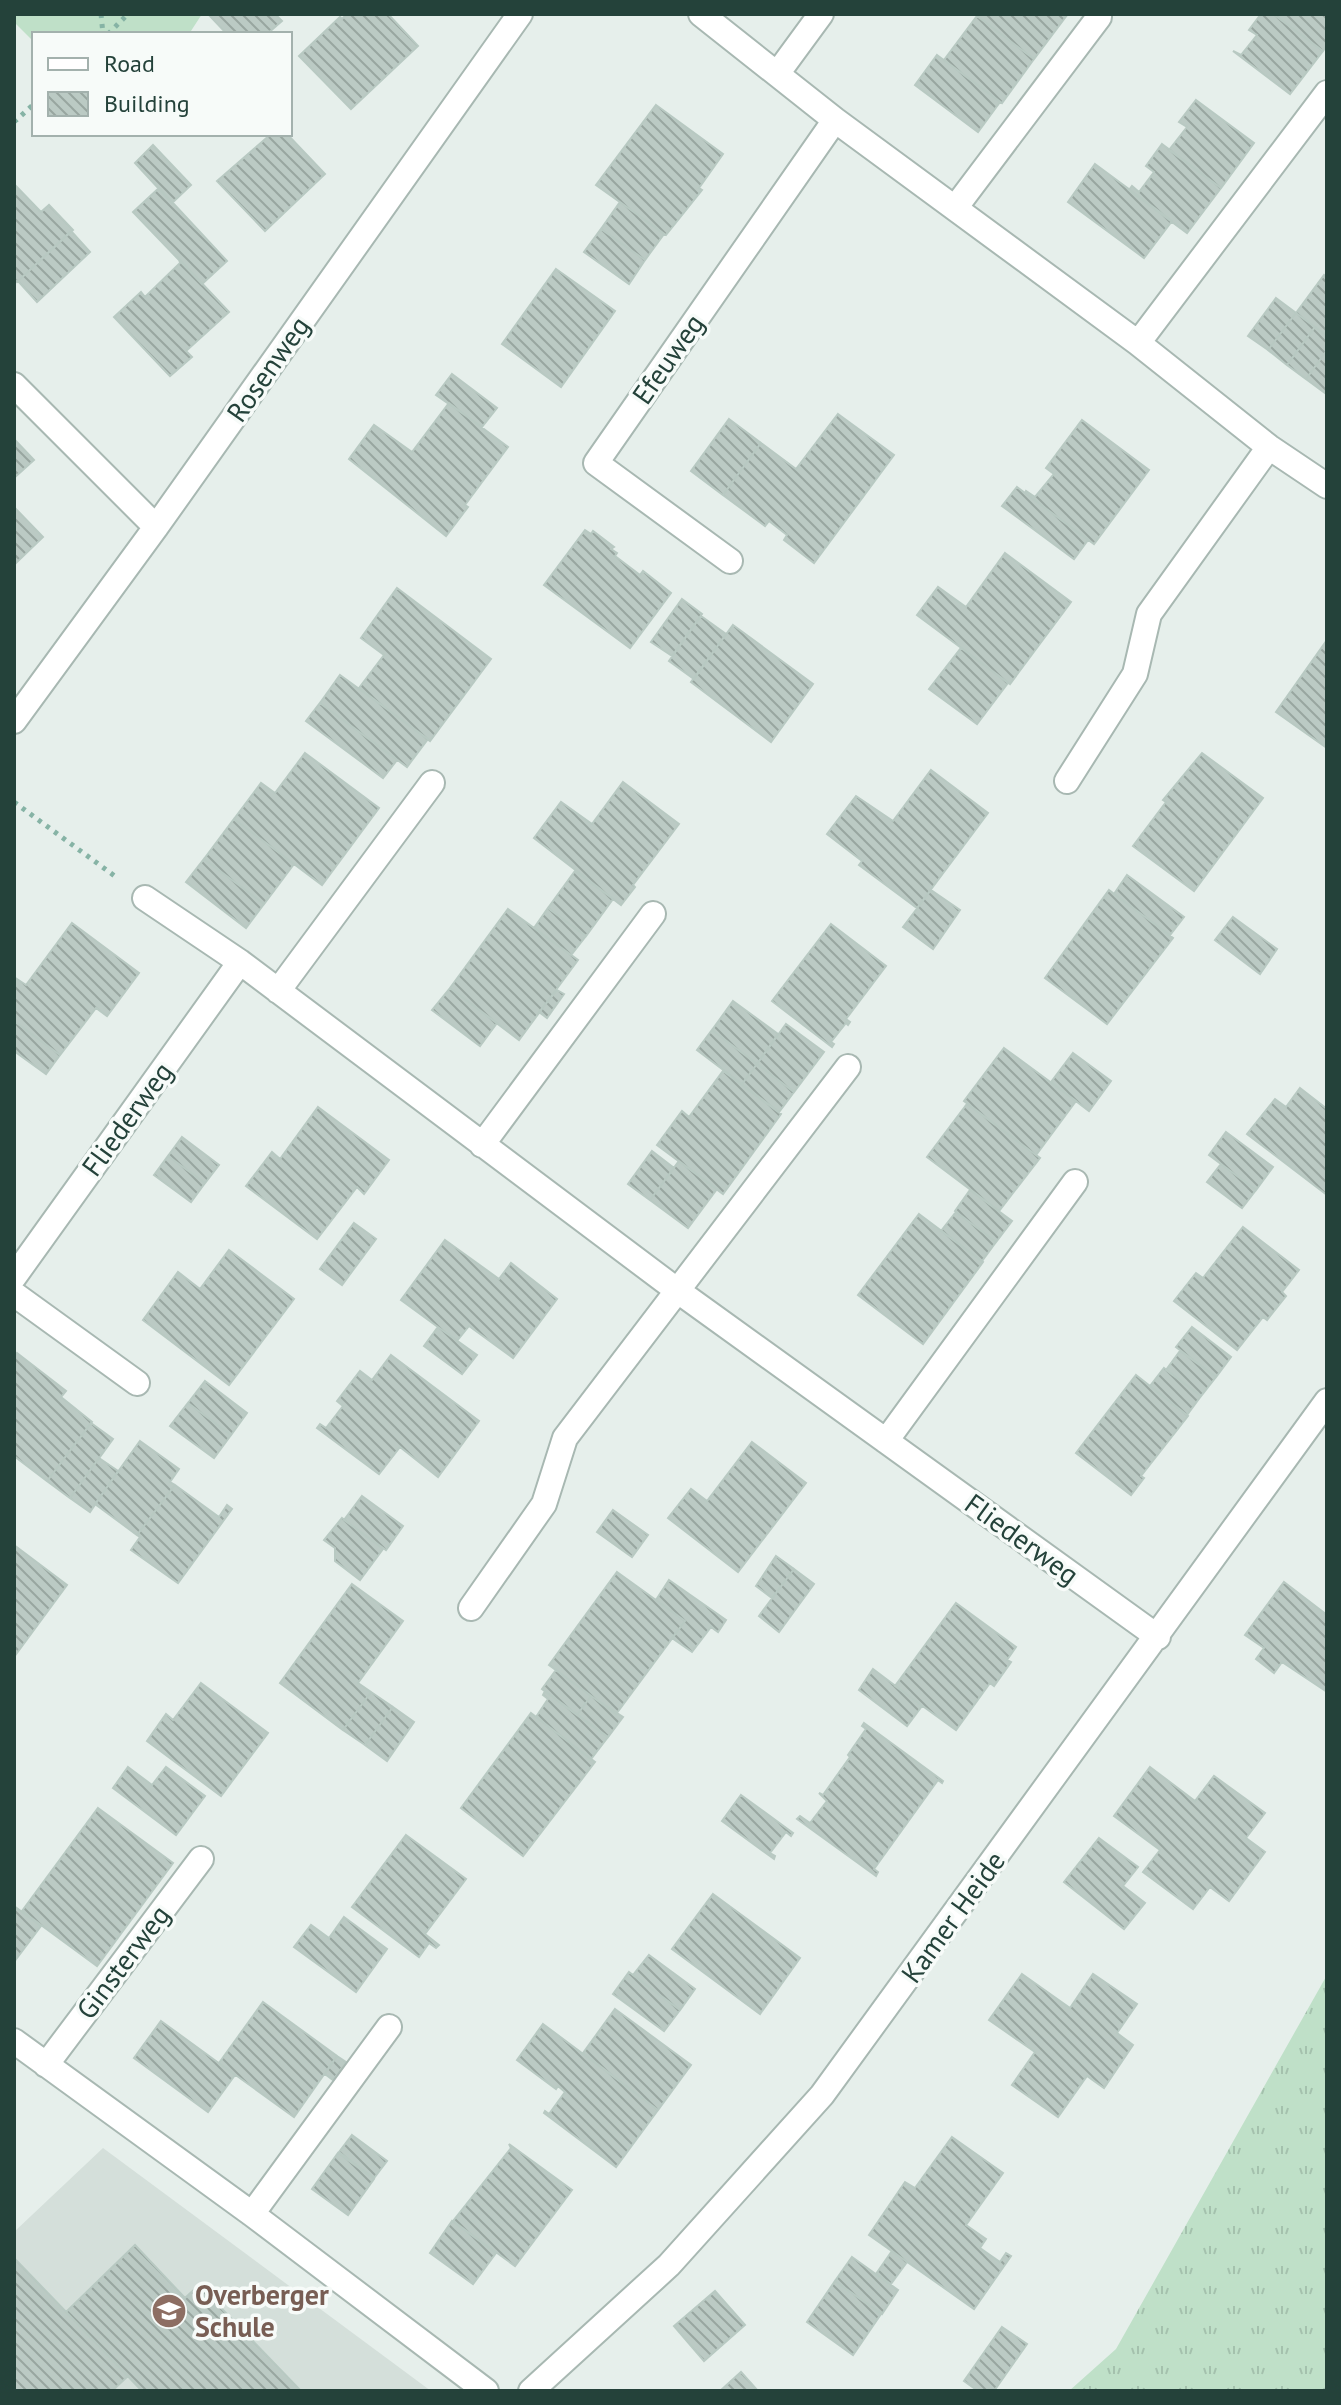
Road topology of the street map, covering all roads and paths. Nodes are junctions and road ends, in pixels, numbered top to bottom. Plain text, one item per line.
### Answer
1 (128, 14) edge
2 (520, 14) edge
3 (701, 14) edge
4 (821, 14) edge
5 (1099, 17) dead end
6 (108, 32) edge
7 (777, 74) junction
8 (1327, 93) edge
9 (32, 106) edge
10 (835, 120) junction
11 (14, 122) edge
12 (955, 208) junction
13 (1138, 343) junction
14 (14, 385) edge
15 (1269, 447) junction
16 (1325, 479) edge
17 (156, 527) junction
18 (730, 561) dead end
19 (14, 721) edge
20 (1067, 781) dead end
21 (432, 783) dead end
22 (14, 802) edge
23 (145, 898) joint
24 (653, 914) dead end
25 (240, 962) junction
26 (278, 991) junction
27 (848, 1067) dead end
28 (482, 1145) junction
29 (1075, 1182) dead end
30 (14, 1277) edge
31 (678, 1291) junction
32 (14, 1294) edge
33 (137, 1383) dead end
34 (1327, 1401) edge
35 (886, 1441) junction
36 (471, 1608) dead end
37 (1158, 1637) junction
38 (201, 1859) dead end
39 (389, 2027) dead end
40 (14, 2041) edge
41 (46, 2065) junction
42 (252, 2214) junction
43 (486, 2391) edge
44 (531, 2391) edge

1 - 6 path
2 - 17 street, Rosenweg
3 - 7 street
4 - 7 street
5 - 12 street
7 - 10 street
8 - 13 street
9 - 11 path
10 - 12 street
10 - 18 street, Efeuweg
12 - 13 street
13 - 15 street
14 - 17 street
15 - 16 street
15 - 20 street
17 - 19 street, Rosenweg
21 - 26 street
22 - 23 path
23 - 25 street, Fliederweg
24 - 28 street
25 - 26 street, Fliederweg
25 - 30 street, Fliederweg
26 - 28 street, Fliederweg
27 - 31 street
28 - 31 street, Fliederweg
29 - 35 street
31 - 35 street, Fliederweg
31 - 36 street
32 - 33 street
34 - 37 street, Kamer Heide
35 - 37 street, Fliederweg
37 - 44 street, Kamer Heide
38 - 41 street, Ginsterweg
39 - 42 street
40 - 41 street
41 - 42 street
42 - 43 street

